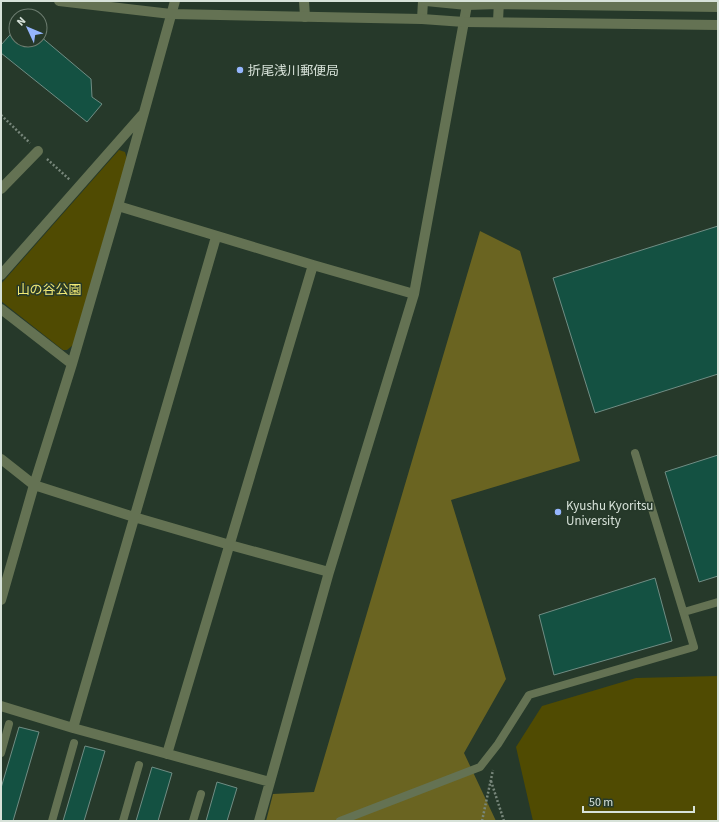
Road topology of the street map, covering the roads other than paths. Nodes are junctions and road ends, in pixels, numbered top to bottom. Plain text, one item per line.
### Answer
1 (58, 1) edge
2 (175, 1) edge
3 (304, 1) edge
4 (425, 1) edge
5 (499, 2) edge
6 (467, 5) junction
7 (718, 7) edge
8 (171, 14) junction
9 (305, 17) junction
10 (422, 19) junction
11 (498, 21) junction
12 (464, 22) junction
13 (718, 24) edge
14 (144, 114) junction
15 (38, 151) dead end
16 (1, 189) edge
17 (118, 206) junction
18 (216, 237) junction
19 (313, 266) junction
20 (1, 275) edge
21 (414, 294) junction
22 (1, 309) edge
23 (72, 364) junction
24 (635, 453) dead end
25 (1, 459) edge
26 (34, 485) junction
27 (134, 518) junction
28 (230, 545) junction
29 (329, 572) junction
30 (2, 586) edge
31 (1, 600) edge
32 (718, 602) edge
33 (684, 612) junction
34 (1, 706) edge
35 (9, 724) dead end
36 (73, 728) junction
37 (74, 742) dead end
38 (1, 753) edge
39 (167, 754) junction
40 (139, 765) dead end
41 (270, 782) junction
42 (200, 794) dead end
43 (52, 821) edge
44 (123, 821) edge
45 (193, 821) edge
46 (258, 821) edge
47 (340, 821) edge

1 - 8 street
2 - 8 street
3 - 9 street
4 - 6 street
4 - 10 street
5 - 6 street
5 - 7 street
5 - 11 street
6 - 12 street
8 - 9 street
8 - 14 street
9 - 10 street
10 - 12 street
11 - 12 street
11 - 13 street
12 - 21 street
14 - 17 street
14 - 20 street
15 - 16 street
17 - 18 street
17 - 23 street
18 - 19 street
18 - 27 street
19 - 21 street
19 - 28 street
21 - 29 street
22 - 23 street
23 - 26 street
24 - 33 lane
25 - 26 street
26 - 27 street
26 - 30 street
27 - 28 street
27 - 36 street
28 - 29 street
28 - 39 street
29 - 41 street
30 - 31 street
32 - 33 lane
33 - 47 lane
34 - 36 street
35 - 38 lane
36 - 39 street
37 - 43 lane
39 - 41 street
40 - 44 lane
41 - 46 street
42 - 45 lane

